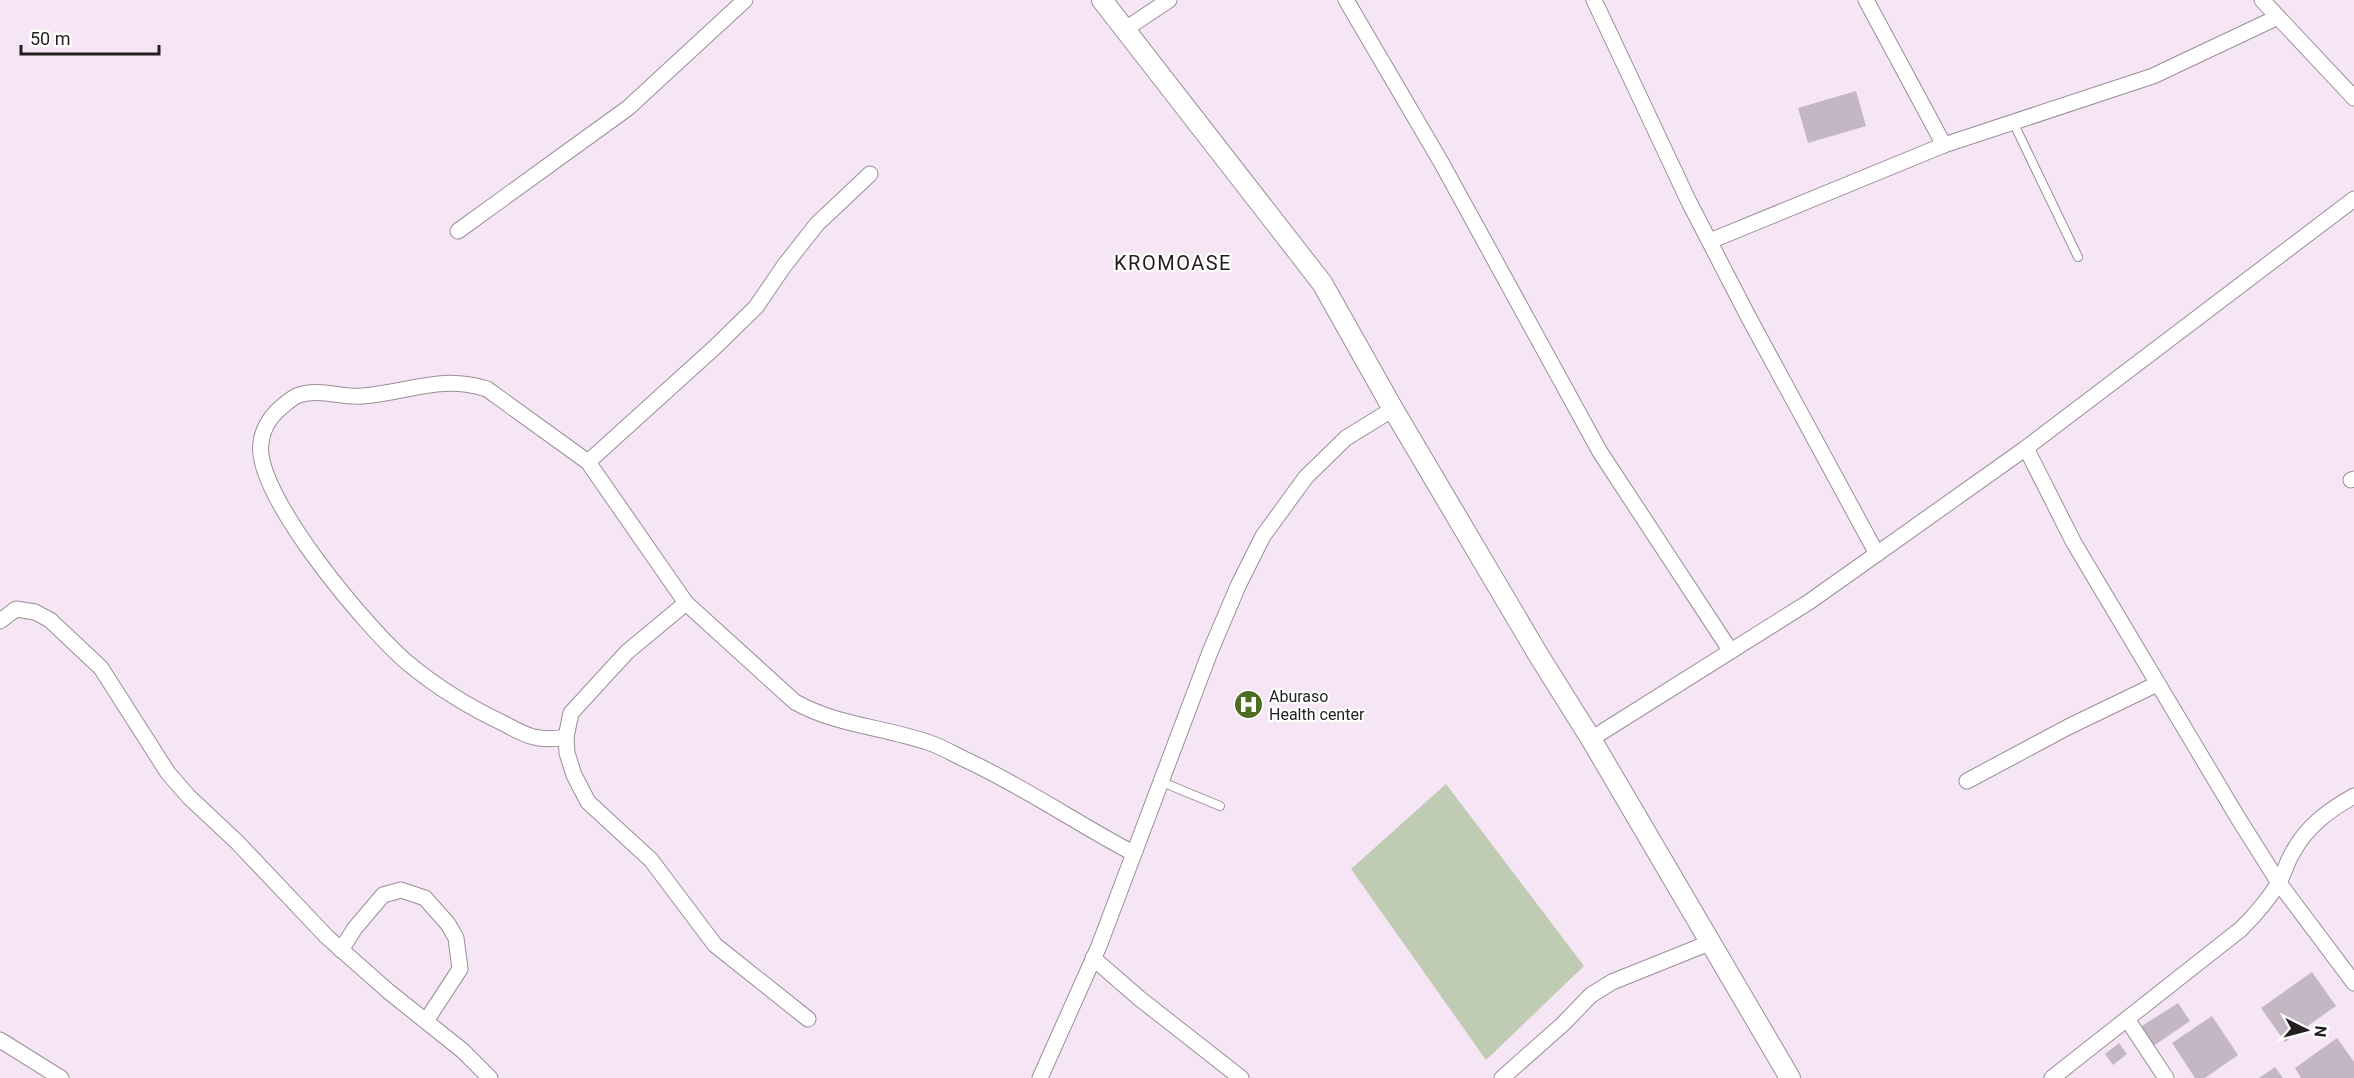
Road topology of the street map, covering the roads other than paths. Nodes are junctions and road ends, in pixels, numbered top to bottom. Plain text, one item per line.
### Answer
1 (745, 0) edge
2 (1102, 0) edge
3 (1169, 0) edge
4 (1346, 0) edge
5 (1594, 0) edge
6 (1866, 0) edge
7 (2262, 0) edge
8 (2278, 18) junction
9 (1124, 30) junction
10 (2354, 98) edge
11 (2013, 122) junction
12 (1944, 145) junction
13 (870, 174) dead end
14 (2354, 200) edge
15 (458, 231) dead end
16 (1710, 241) junction
17 (2078, 257) dead end
18 (1393, 409) junction
19 (2026, 448) junction
20 (588, 462) junction
21 (1877, 554) junction
22 (686, 603) junction
23 (0, 621) edge
24 (1730, 650) junction
25 (2157, 684) junction
26 (566, 737) junction
27 (1591, 739) junction
28 (1967, 781) dead end
29 (1162, 782) junction
30 (2354, 796) edge
31 (1220, 806) dead end
32 (1133, 853) junction
33 (2279, 883) junction
34 (1710, 943) junction
35 (341, 950) junction
36 (1093, 958) junction
37 (2354, 983) edge
38 (808, 1019) dead end
39 (2127, 1019) junction
40 (426, 1021) junction
41 (0, 1040) edge
42 (61, 1078) edge
43 (490, 1078) edge
44 (1040, 1078) edge
45 (1241, 1078) edge
46 (1502, 1078) edge
47 (1790, 1078) edge
48 (2052, 1078) edge
49 (2166, 1078) edge

1 - 15 street
2 - 9 street
3 - 9 street
4 - 24 street
5 - 16 street
6 - 12 street
7 - 8 street
8 - 10 street
8 - 11 street
9 - 18 street
11 - 12 street
11 - 17 lane
12 - 16 street
13 - 20 street
14 - 19 street
16 - 21 street
18 - 27 street
18 - 29 street
19 - 21 street
19 - 25 street
20 - 22 street
20 - 26 street
21 - 24 street
22 - 26 street
22 - 32 street
23 - 35 street
24 - 27 street
25 - 28 street
25 - 33 street
26 - 38 street
27 - 34 street
29 - 31 lane
29 - 32 street
30 - 33 street
32 - 36 street
33 - 37 street
33 - 39 street
34 - 46 street
34 - 47 street
35 - 40 street
35 - 40 street
36 - 44 street
36 - 45 street
39 - 48 street
39 - 49 street
40 - 43 street
41 - 42 street

